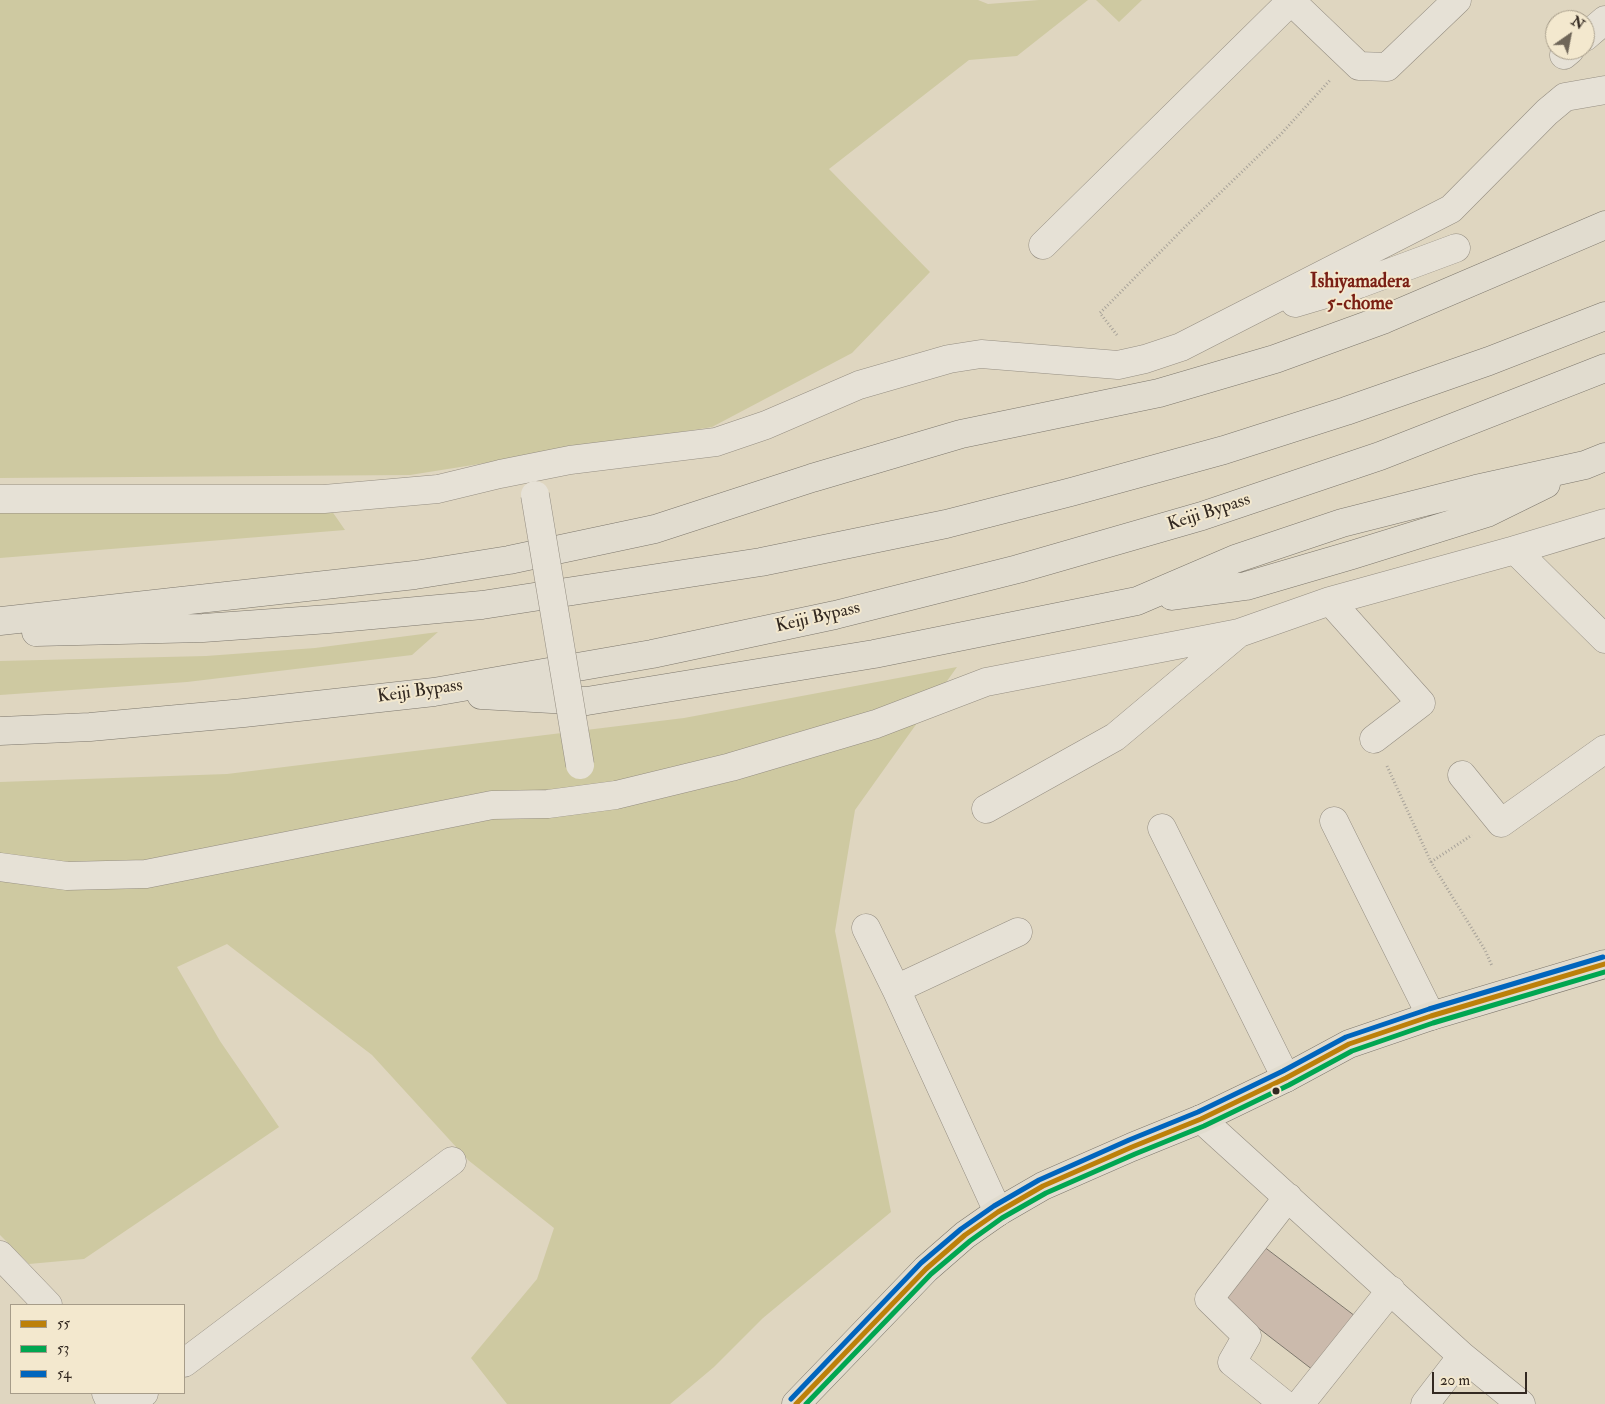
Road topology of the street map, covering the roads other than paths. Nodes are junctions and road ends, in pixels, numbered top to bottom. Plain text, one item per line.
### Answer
1 (1290, 0) edge
2 (1457, 0) edge
3 (1605, 20) edge
4 (1595, 28) edge
5 (1605, 90) edge
6 (1605, 225) edge
7 (1043, 245) dead end
8 (1456, 248) dead end
9 (1605, 316) edge
10 (1236, 320) junction
11 (1605, 368) edge
12 (1595, 461) edge
13 (530, 468) junction
14 (0, 499) edge
15 (1605, 523) edge
16 (1516, 550) junction
17 (1330, 601) junction
18 (0, 621) edge
19 (0, 632) edge
20 (1239, 633) junction
21 (1605, 639) edge
22 (434, 692) junction
23 (0, 732) edge
24 (1374, 739) road end
25 (1605, 749) edge
26 (1462, 775) dead end
27 (586, 799) junction
28 (986, 809) dead end
29 (1334, 821) dead end
30 (1162, 828) dead end
31 (0, 868) edge
32 (866, 928) dead end
33 (1018, 932) dead end
34 (1605, 964) edge
35 (896, 989) junction
36 (1431, 1016) junction
37 (1286, 1078) junction
38 (1200, 1119) junction
39 (452, 1161) dead end
40 (1288, 1197) junction
41 (998, 1212) junction
42 (0, 1255) edge
43 (1391, 1290) junction
44 (47, 1304) edge
45 (1462, 1356) junction
46 (185, 1362) edge
47 (143, 1394) edge
48 (129, 1404) edge
49 (796, 1404) edge
50 (1284, 1404) edge
51 (1300, 1404) edge
52 (1425, 1404) edge
53 (1521, 1404) edge

1 - 2 street
1 - 7 street
3 - 4 street
5 - 10 street
6 - 18 main road
8 - 10 street
9 - 19 main road
10 - 13 street
11 - 22 main road, Keiji Bypass
12 - 22 main road
13 - 14 street
13 - 27 street, bridge
15 - 16 street
16 - 17 street
16 - 21 street
17 - 20 street
17 - 24 street
20 - 27 street
20 - 28 street
22 - 23 main road, Keiji Bypass
25 - 26 street
27 - 31 street
29 - 36 street
30 - 37 street
32 - 35 street
33 - 35 street
34 - 36 main road
35 - 41 street
36 - 37 main road
37 - 38 main road
38 - 40 street
38 - 41 main road
39 - 46 street
40 - 43 street
40 - 50 street
41 - 49 main road
42 - 44 street
43 - 45 street
43 - 51 street
45 - 52 street
45 - 53 street
47 - 48 street

